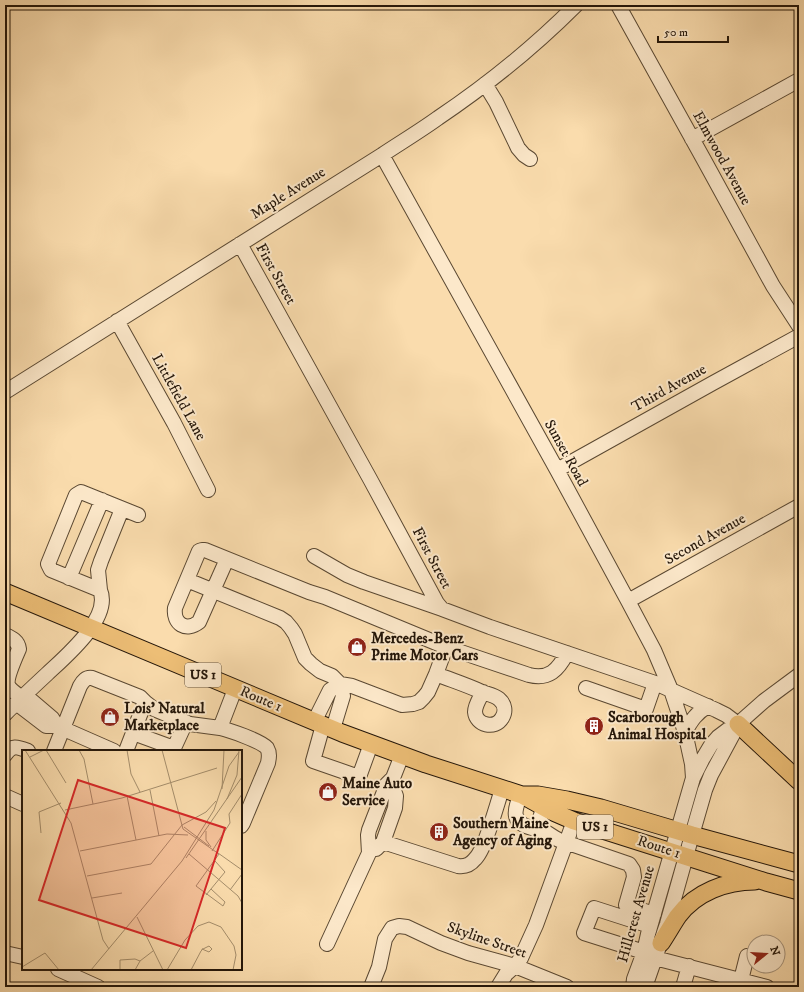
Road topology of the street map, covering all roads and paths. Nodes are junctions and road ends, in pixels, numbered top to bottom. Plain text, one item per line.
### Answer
1 (576, 5) edge
2 (618, 5) edge
3 (799, 80) edge
4 (485, 84) junction
5 (692, 139) junction
6 (382, 155) junction
7 (530, 159) dead end
8 (240, 244) junction
9 (117, 321) junction
10 (799, 326) edge
11 (799, 336) edge
12 (5, 392) edge
13 (557, 470) junction
14 (208, 490) dead end
15 (102, 500) junction
16 (799, 506) edge
17 (122, 509) junction
18 (138, 515) dead end
19 (314, 556) dead end
20 (227, 559) junction
21 (69, 578) junction
22 (187, 580) junction
23 (100, 590) junction
24 (213, 591) junction
25 (5, 592) edge
26 (628, 601) junction
27 (442, 609) junction
28 (91, 628) junction
29 (5, 635) edge
30 (446, 647) junction
31 (567, 653) junction
32 (436, 674) junction
33 (799, 675) edge
34 (655, 683) junction
35 (340, 684) junction
36 (7, 686) edge
37 (235, 688) junction
38 (586, 688) dead end
39 (671, 690) junction
40 (483, 692) dead end
41 (145, 702) junction
42 (14, 704) edge
43 (708, 706) junction
44 (186, 722) junction
45 (738, 724) junction
46 (323, 726) junction
47 (60, 727) junction
48 (220, 728) junction
49 (685, 732) junction
50 (133, 733) junction
51 (371, 744) junction
52 (26, 750) edge
53 (54, 750) edge
54 (112, 750) edge
55 (126, 750) edge
56 (174, 750) edge
57 (5, 755) edge
58 (402, 756) junction
59 (393, 778) junction
60 (693, 778) junction
61 (799, 781) edge
62 (502, 789) junction
63 (521, 795) junction
64 (5, 796) edge
65 (22, 804) edge
66 (544, 808) junction
67 (495, 813) junction
68 (574, 821) junction
69 (242, 824) edge
70 (532, 827) junction
71 (685, 833) junction
72 (383, 842) junction
73 (566, 842) junction
74 (369, 853) junction
75 (679, 854) junction
76 (799, 864) edge
77 (766, 882) junction
78 (797, 891) edge
79 (652, 920) junction
80 (327, 944) dead end
81 (651, 952) junction
82 (5, 953) edge
83 (22, 957) edge
84 (746, 960) edge
85 (515, 966) junction
86 (689, 966) junction
87 (60, 970) edge
88 (741, 980) junction
89 (98, 987) edge
90 (372, 987) edge
91 (498, 987) edge
92 (566, 987) edge
93 (633, 987) edge
94 (645, 987) edge
95 (683, 987) edge
96 (767, 987) edge

1 - 4 street, Maple Avenue
2 - 5 street, Elmwood Avenue
3 - 5 street
4 - 6 street, Maple Avenue
4 - 7 street
5 - 10 street, Elmwood Avenue
6 - 8 street, Maple Avenue
6 - 13 street, Sunset Road
8 - 9 street, Maple Avenue
8 - 27 street, First Street
9 - 12 street, Maple Avenue
9 - 14 street, Littlefield Lane
11 - 13 street, Third Avenue
13 - 26 street, Sunset Road
15 - 17 street
15 - 21 street
15 - 21 street
16 - 26 street, Second Avenue
17 - 18 street
17 - 23 street
19 - 27 street
20 - 22 street
20 - 24 street
20 - 30 street
21 - 23 street
22 - 24 street
22 - 24 street
23 - 28 street
24 - 35 street
25 - 28 main road, Route 1 / US 1
26 - 39 street, Sunset Road
27 - 31 street, First Street
28 - 37 main road, Route 1 / US 1
28 - 42 street
29 - 36 street
30 - 31 street
30 - 32 street
31 - 34 street, First Street
32 - 35 street
32 - 40 street
33 - 45 street
34 - 38 street
34 - 39 street, First Street
35 - 46 street
35 - 46 street
36 - 42 street
37 - 46 main road, Route 1 / US 1
37 - 48 street
39 - 43 street, First Street
39 - 49 street, Sunset Road
41 - 44 street
41 - 47 street
41 - 50 street
42 - 47 street
43 - 45 street, First Street
43 - 49 street
44 - 48 street
44 - 56 street
45 - 60 street
45 - 61 main road
45 - 71 street
46 - 51 main road, Route 1 / US 1
46 - 51 street
47 - 53 street
47 - 54 street
48 - 69 street
49 - 60 street, Sunset Road
50 - 55 street
50 - 56 street
51 - 58 main road, Route 1 / US 1
52 - 57 street
58 - 59 street
58 - 62 main road, Route 1 / US 1
59 - 72 street
59 - 74 street
60 - 71 street
62 - 63 main road, Route 1 / US 1
62 - 67 street
63 - 66 main road, Route 1 / US 1
63 - 70 street
63 - 71 main road, Route 1 / US 1
64 - 65 street
66 - 68 main road, Route 1 / US 1
66 - 70 street
67 - 70 street
67 - 72 street
68 - 73 street
68 - 75 main road, Route 1 / US 1
70 - 73 street
71 - 75 street
71 - 76 main road, Route 1 / US 1
72 - 74 street
73 - 79 street
73 - 85 street
74 - 80 street
75 - 77 main road, Route 1 / US 1
75 - 79 street, Hillcrest Avenue
75 - 81 street, Hillcrest Avenue
77 - 78 main road, Route 1 / US 1
77 - 81 main road
79 - 81 street, Hillcrest Avenue
79 - 81 street
81 - 86 street
81 - 93 street, Hillcrest Avenue
81 - 94 street, Hillcrest Avenue
82 - 83 street
84 - 88 street
85 - 90 street, Skyline Street
85 - 91 street
85 - 92 street, Skyline Street
86 - 88 street
86 - 95 street
87 - 89 street
88 - 96 street

